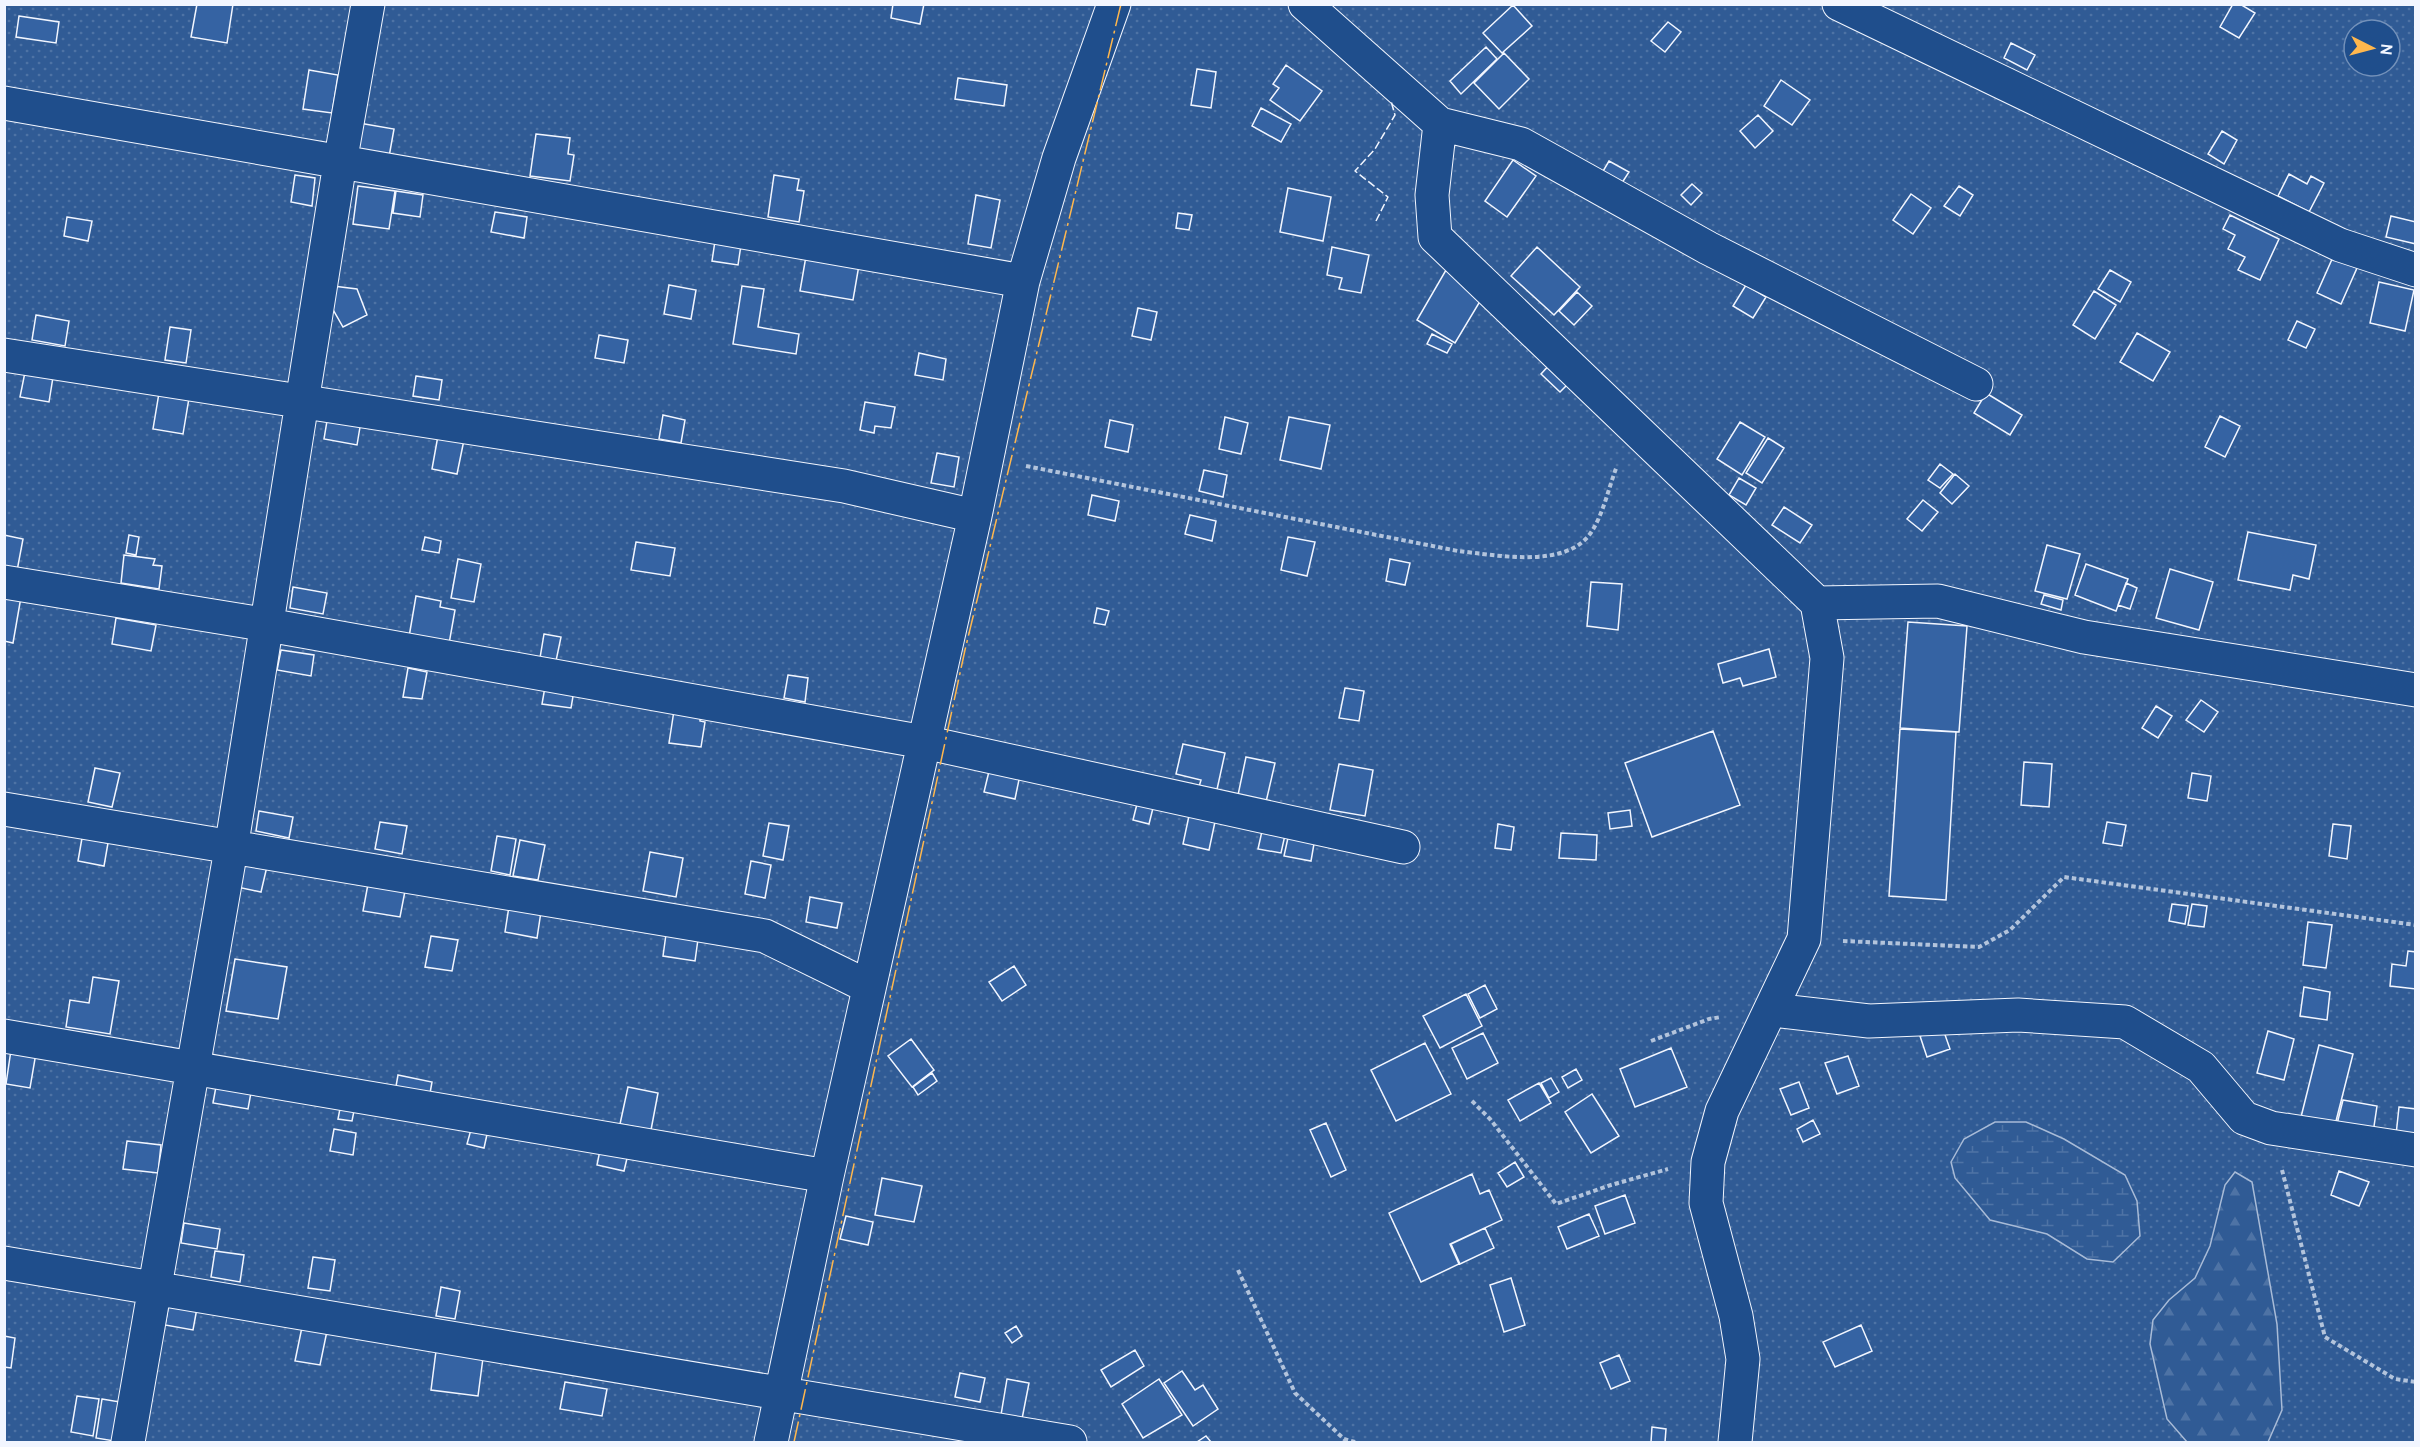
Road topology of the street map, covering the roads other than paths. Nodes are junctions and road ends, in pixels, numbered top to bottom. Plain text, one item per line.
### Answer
1 (368, 4) edge
2 (1114, 4) edge
3 (1305, 4) edge
4 (1839, 4) edge
5 (4, 103) edge
6 (1440, 124) junction
7 (340, 162) junction
8 (2415, 270) edge
9 (1023, 281) junction
10 (4, 355) edge
11 (1976, 384) dead end
12 (304, 401) junction
13 (975, 516) junction
14 (4, 582) edge
15 (1817, 603) junction
16 (268, 625) junction
17 (2415, 690) edge
18 (924, 742) junction
19 (4, 809) edge
20 (1403, 847) dead end
21 (231, 849) junction
22 (869, 987) junction
23 (1772, 1010) junction
24 (4, 1036) edge
25 (193, 1067) junction
26 (2415, 1150) edge
27 (826, 1176) junction
28 (4, 1263) edge
29 (155, 1288) junction
30 (782, 1394) junction
31 (128, 1443) edge
32 (771, 1443) edge
33 (1070, 1443) edge
34 (1735, 1443) edge

1 - 7 street
2 - 9 street
3 - 6 street
4 - 8 street
5 - 7 street
6 - 11 street
6 - 15 street
7 - 9 street
7 - 12 street
9 - 13 street
10 - 12 street
12 - 13 street
12 - 16 street
13 - 18 street
14 - 16 street
15 - 17 street
15 - 23 street
16 - 18 street
16 - 21 street
18 - 20 street
18 - 22 street
19 - 21 street
21 - 22 street
21 - 25 street
22 - 27 street
23 - 26 street
23 - 34 street
24 - 25 street
25 - 27 street
25 - 29 street
27 - 30 street
28 - 29 street
29 - 30 street
29 - 31 street
30 - 32 street
30 - 33 street

